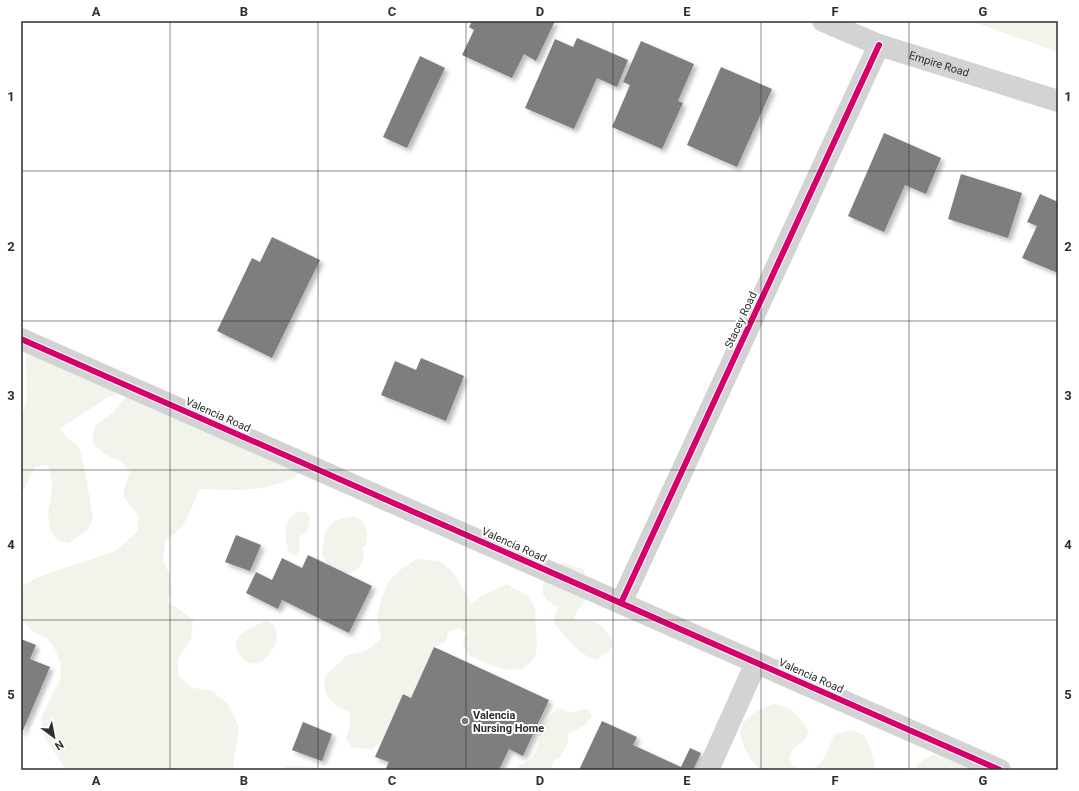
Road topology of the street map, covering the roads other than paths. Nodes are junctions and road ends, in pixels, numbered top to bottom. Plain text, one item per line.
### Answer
1 (823, 21) edge
2 (879, 46) junction
3 (1058, 101) edge
4 (21, 339) edge
5 (621, 603) junction
6 (756, 663) junction
7 (708, 770) edge
8 (1000, 770) edge

1 - 2 street, Empire Road
2 - 3 street, Empire Road
2 - 5 street, Stacey Road
4 - 5 street, Valencia Road
5 - 6 street, Valencia Road
6 - 7 street
6 - 8 street, Valencia Road

